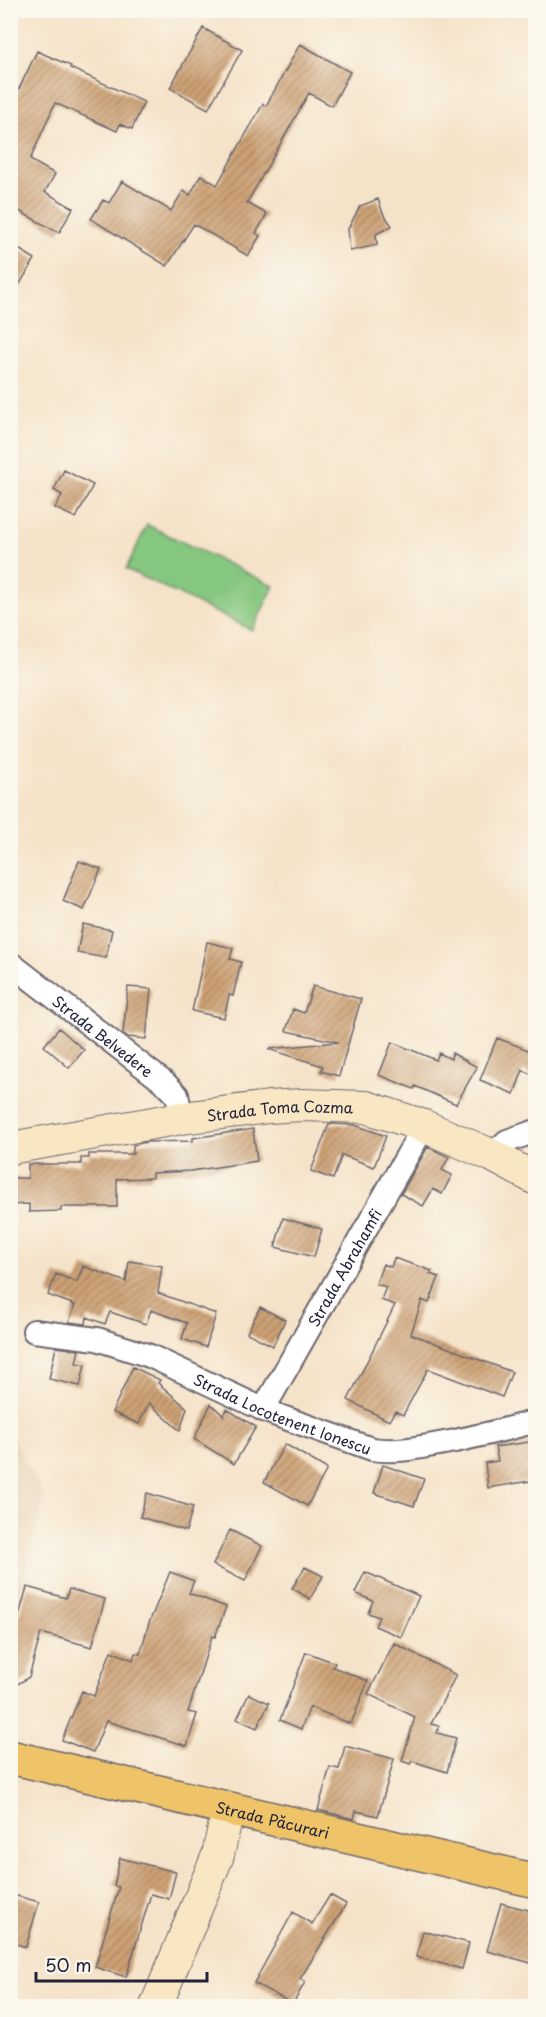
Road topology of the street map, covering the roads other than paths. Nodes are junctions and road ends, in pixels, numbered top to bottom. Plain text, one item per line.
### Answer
1 (10, 963) edge
2 (182, 1118) junction
3 (424, 1126) junction
4 (536, 1131) edge
5 (10, 1148) edge
6 (491, 1155) junction
7 (536, 1179) edge
8 (34, 1330) dead end
9 (264, 1410) junction
10 (536, 1421) edge
11 (10, 1757) edge
12 (10, 1778) edge
13 (226, 1820) junction
14 (536, 1881) edge
15 (536, 1902) edge
16 (156, 2007) edge

1 - 2 street, Strada Belvedere
2 - 3 street, Strada Toma Cozma
2 - 5 street, Strada Toma Cozma
3 - 6 street, Strada Toma Cozma
3 - 9 street, Strada Abrahamfi
4 - 6 street
6 - 7 street, Strada Toma Cozma
8 - 9 street, Strada Locotenent Ionescu
9 - 10 street, Strada Locotenent Ionescu
11 - 13 main road, Strada Păcurari
12 - 13 main road, Strada Păcurari
13 - 14 main road, Strada Păcurari
13 - 15 main road, Strada Păcurari
13 - 16 street

